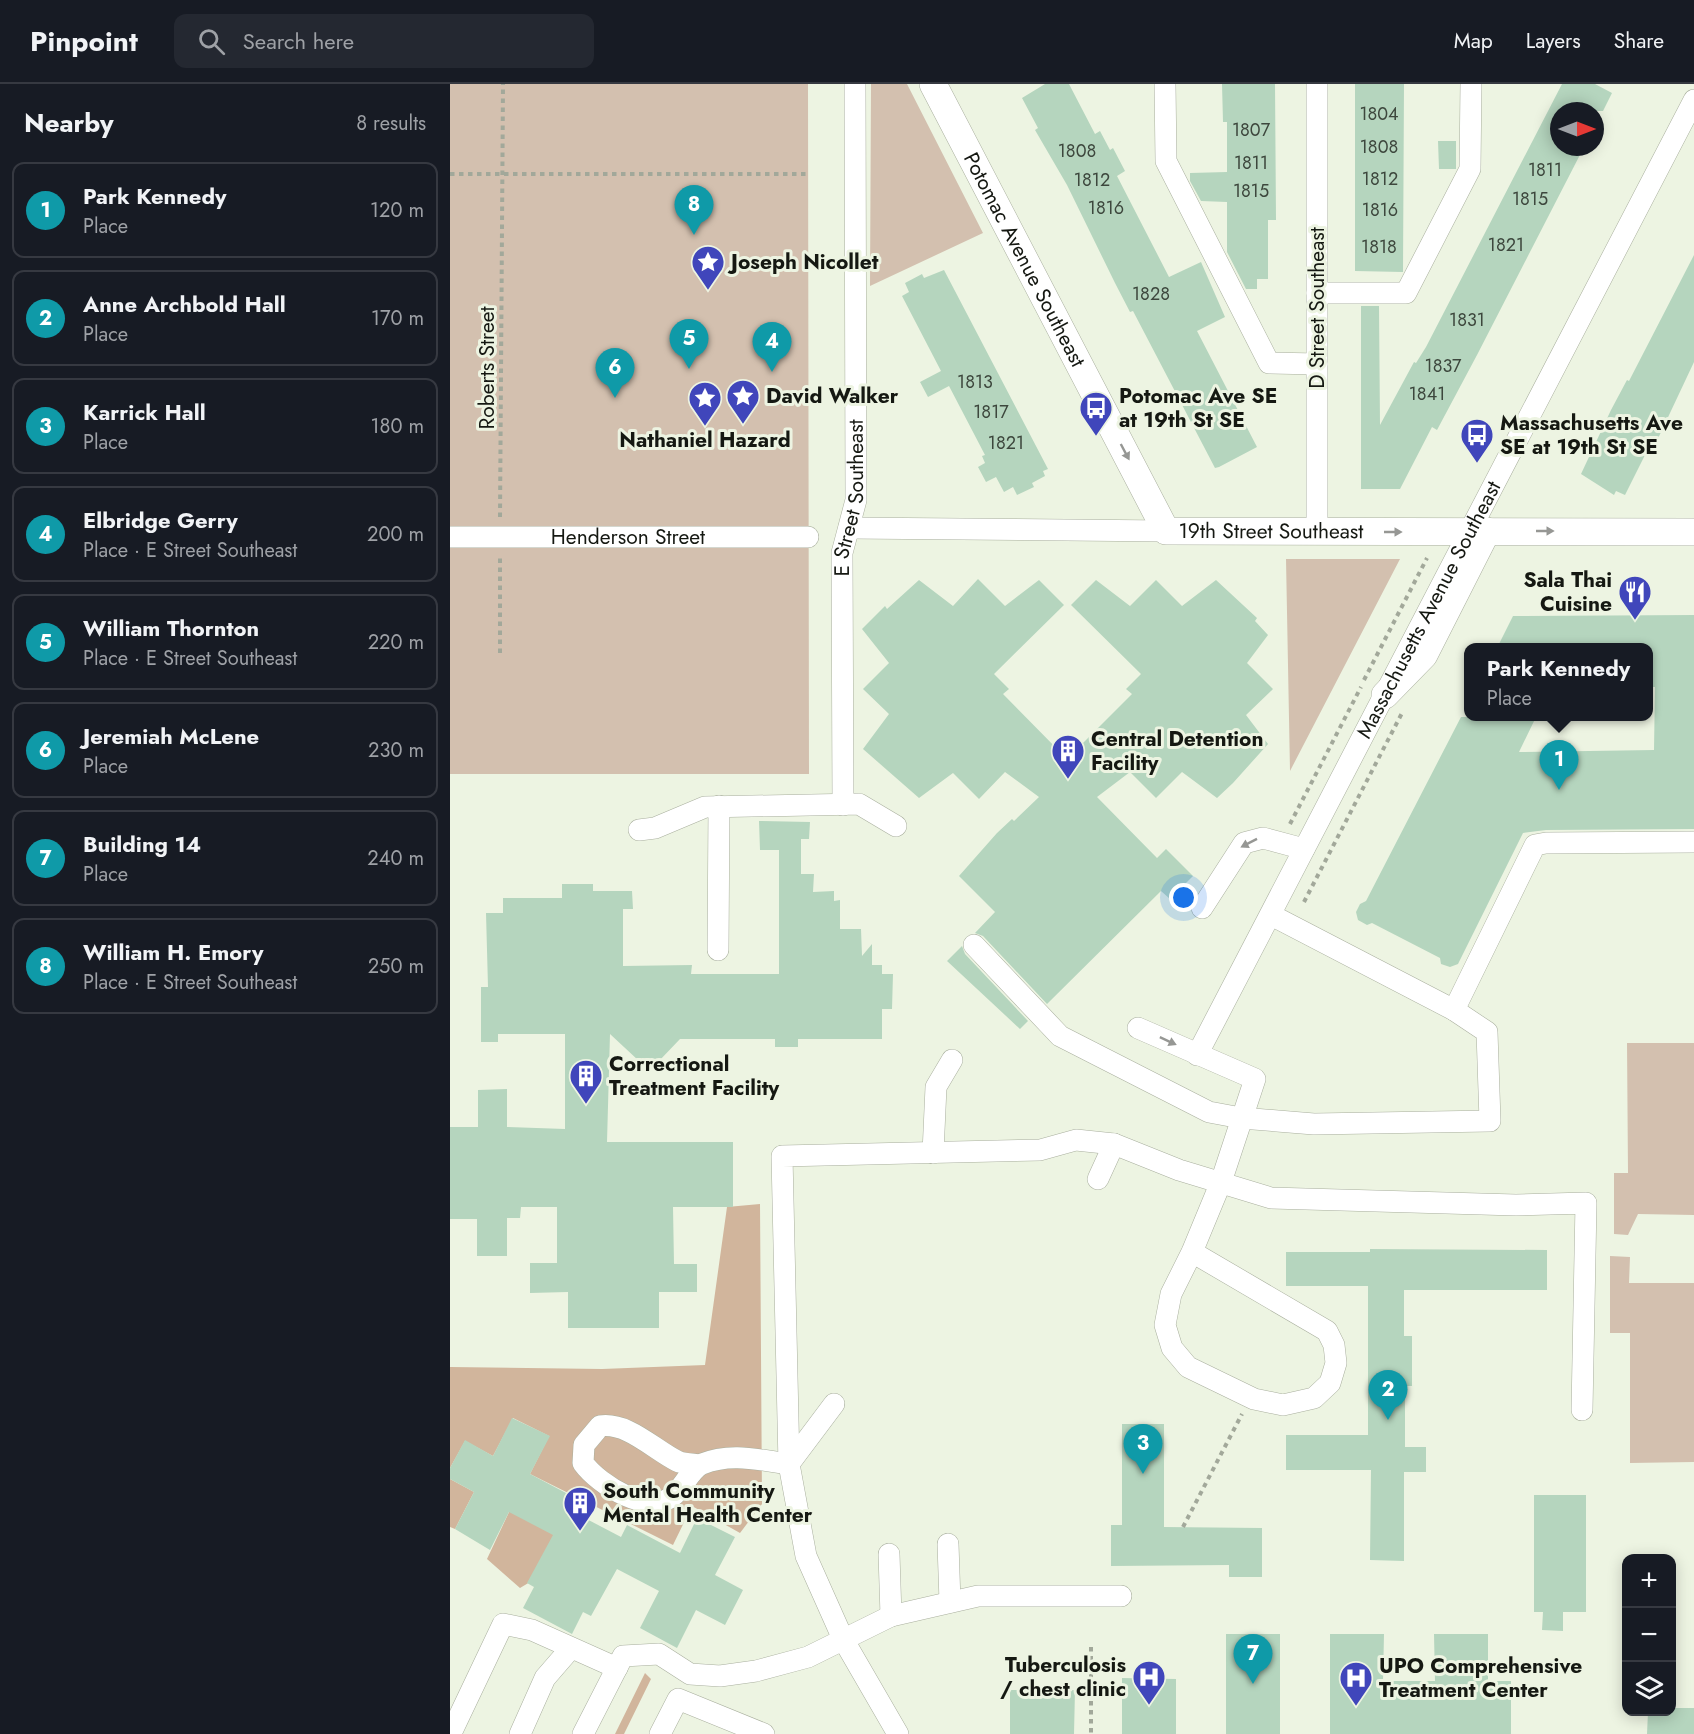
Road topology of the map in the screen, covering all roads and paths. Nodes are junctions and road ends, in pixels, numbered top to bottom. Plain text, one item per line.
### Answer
1 (503, 84) edge
2 (855, 84) edge
3 (933, 84) edge
4 (1165, 84) edge
5 (1317, 84) edge
6 (1471, 84) edge
7 (1694, 100) edge
8 (450, 174) edge
9 (503, 174) junction
10 (808, 174) dead end
11 (1317, 293) junction
12 (1317, 364) junction
13 (849, 528) junction
14 (1166, 531) junction
15 (1478, 531) junction
16 (1317, 532) junction
17 (1694, 532) edge
18 (450, 537) edge
19 (500, 537) junction
20 (808, 537) dead end
21 (1427, 558) dead end
22 (500, 653) dead end
23 (1395, 701) junction
24 (843, 805) junction
25 (719, 806) junction
26 (896, 826) dead end
27 (639, 830) dead end
28 (1694, 842) edge
29 (1283, 843) junction
30 (1304, 849) junction
31 (1304, 902) dead end
32 (1202, 908) dead end
33 (1270, 915) junction
34 (974, 945) dead end
35 (718, 950) dead end
36 (1454, 1010) junction
37 (1138, 1028) dead end
38 (1197, 1055) junction
39 (952, 1060) dead end
40 (1241, 1118) junction
41 (1114, 1144) junction
42 (933, 1153) junction
43 (1098, 1179) dead end
44 (1221, 1182) junction
45 (1192, 1252) junction
46 (834, 1404) dead end
47 (1245, 1408) dead end
48 (1582, 1410) dead end
49 (789, 1464) junction
50 (700, 1465) junction
51 (1183, 1527) dead end
52 (948, 1544) dead end
53 (889, 1554) dead end
54 (1121, 1596) dead end
55 (950, 1602) junction
56 (891, 1616) junction
57 (843, 1639) junction
58 (1091, 1647) dead end
59 (572, 1648) junction
60 (617, 1668) junction
61 (690, 1674) junction
62 (678, 1699) junction
63 (451, 1730) edge
64 (520, 1734) edge
65 (583, 1734) edge
66 (660, 1734) edge
67 (764, 1734) edge
68 (898, 1734) edge
69 (1091, 1734) edge

1 - 9 path, Roberts Street
2 - 13 street, E Street Southeast
3 -> 14 main road, Potomac Avenue Southeast
4 - 12 street
5 - 11 street, D Street Southeast
6 - 11 street
7 - 15 street, Massachusetts Avenue Southeast
8 - 9 path
9 - 10 path
9 - 19 path, Roberts Street
11 - 12 street, D Street Southeast
12 - 16 street, D Street Southeast
13 - 14 street, 19th Street Southeast
13 - 24 street, E Street Southeast
14 - 16 main road, 19th Street Southeast
16 -> 15 main road, 19th Street Southeast
15 -> 17 main road, 19th Street Southeast
15 - 23 main road
18 - 19 street, Henderson Street
19 - 20 street, Henderson Street
19 - 22 path, Roberts Street
21 - 29 path
23 - 30 street, Massachusetts Avenue Southeast
23 - 31 path
24 - 25 street
24 - 26 street
25 - 27 street
25 - 35 street
28 - 36 street
29 - 30 street
29 -> 32 street
30 - 33 street, Massachusetts Avenue Southeast
33 - 36 street
33 - 38 street, Massachusetts Avenue Southeast
34 - 40 street
36 - 40 street
37 -> 38 street
38 - 40 street
39 - 42 street
40 - 44 street
41 - 42 street
41 - 43 street
41 - 44 street
42 - 49 street
44 - 45 street
44 - 48 street
45 - 45 street
46 - 49 street
47 - 51 path
49 - 50 street
49 - 57 street
50 - 50 street
52 - 55 street
53 - 56 street
54 - 55 street
55 - 56 street
56 - 57 street
57 - 61 street
57 - 68 street
58 - 69 path
59 - 60 street
59 - 63 street
59 - 64 street
60 - 61 street
60 - 65 street
61 - 62 street
62 - 66 street
62 - 67 street

